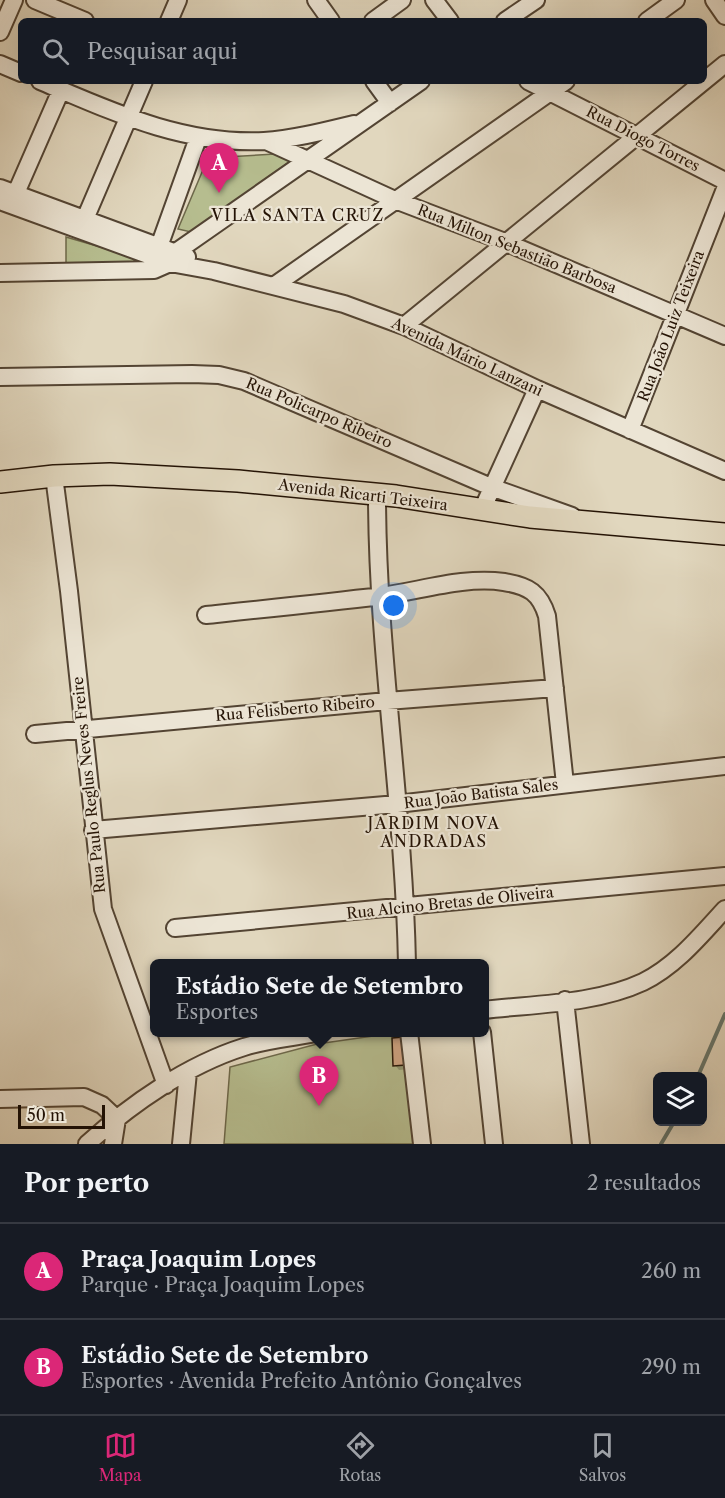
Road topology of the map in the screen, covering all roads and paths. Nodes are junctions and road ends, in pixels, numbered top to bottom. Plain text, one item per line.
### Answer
1 (14, 0) edge
2 (35, 0) edge
3 (178, 0) edge
4 (316, 0) edge
5 (402, 0) edge
6 (434, 0) edge
7 (536, 0) edge
8 (676, 0) edge
9 (714, 0) edge
10 (725, 16) edge
11 (78, 18) edge
12 (170, 18) edge
13 (329, 18) edge
14 (377, 18) edge
15 (448, 18) edge
16 (510, 18) edge
17 (651, 18) edge
18 (0, 32) edge
19 (0, 64) edge
20 (725, 64) edge
21 (18, 72) edge
22 (707, 79) edge
23 (47, 84) edge
24 (143, 84) edge
25 (376, 84) edge
26 (417, 84) edge
27 (534, 84) edge
28 (562, 84) edge
29 (701, 84) edge
30 (62, 90) junction
31 (550, 93) junction
32 (390, 103) junction
33 (129, 119) junction
34 (358, 123) junction
35 (639, 136) junction
36 (198, 138) junction
37 (266, 141) junction
38 (309, 162) junction
39 (725, 181) edge
40 (725, 189) edge
41 (8, 190) edge
42 (395, 200) junction
43 (0, 201) edge
44 (85, 219) junction
45 (505, 242) junction
46 (165, 255) junction
47 (0, 273) edge
48 (274, 285) junction
49 (675, 314) junction
50 (404, 326) junction
51 (725, 336) edge
52 (0, 377) edge
53 (537, 389) junction
54 (630, 430) junction
55 (721, 467) edge
56 (54, 476) junction
57 (0, 482) edge
58 (491, 487) junction
59 (376, 494) junction
60 (482, 510) junction
61 (588, 522) junction
62 (725, 534) edge
63 (380, 596) junction
64 (206, 615) dead end
65 (555, 688) junction
66 (387, 701) junction
67 (82, 728) junction
68 (36, 734) dead end
69 (725, 766) edge
70 (565, 784) junction
71 (397, 804) junction
72 (93, 830) junction
73 (725, 876) edge
74 (725, 894) edge
75 (406, 908) junction
76 (724, 910) edge
77 (175, 928) dead end
78 (407, 959) edge
79 (565, 1000) junction
80 (489, 1009) edge
81 (295, 1037) edge
82 (410, 1037) edge
83 (483, 1037) edge
84 (188, 1072) junction
85 (166, 1085) junction
86 (0, 1099) edge
87 (117, 1119) junction
88 (87, 1144) edge
89 (113, 1144) edge
90 (181, 1144) edge
91 (422, 1144) edge
92 (494, 1144) edge
93 (581, 1144) edge

1 - 18 street
2 - 11 street
3 - 12 street
4 - 13 street
5 - 14 street
6 - 15 street
7 - 16 street
8 - 17 street
9 - 10 street
19 - 21 street
20 - 22 street
23 - 30 street
24 - 33 street
25 - 32 street
26 - 32 street
27 - 31 street, Rua Diogo Torres
28 - 31 street
29 - 35 street
30 - 33 street
30 - 41 street
31 - 35 street, Rua Diogo Torres
31 - 42 street
32 - 34 street
33 - 36 street
33 - 44 street
34 - 37 street
34 - 38 street
35 - 39 street, Rua Diogo Torres
35 - 45 street
36 - 37 street
36 - 46 street
37 - 38 street, Rua Milton Sebastião Barbosa
38 - 42 street, Rua Milton Sebastião Barbosa
38 - 46 street
40 - 49 street, Rua João Luiz Teixeira
41 - 44 street, Avenida Mário Lanzani
42 - 45 street, Rua Milton Sebastião Barbosa
42 - 48 street
43 - 46 street, Avenida Mário Lanzani
44 - 46 street, Avenida Mário Lanzani
45 - 49 street, Rua Milton Sebastião Barbosa
45 - 50 street
46 - 47 street
46 - 48 street, Avenida Mário Lanzani
48 - 50 street, Avenida Mário Lanzani
49 - 51 street, Rua Milton Sebastião Barbosa
49 - 54 street, Rua João Luiz Teixeira
50 - 53 street, Avenida Mário Lanzani
52 - 58 street, Rua Policarpo Ribeiro
53 - 54 street, Avenida Mário Lanzani
53 - 58 street
54 - 55 street, Avenida Mário Lanzani
56 - 57 main road, Avenida Ricarti Teixeira
56 - 59 main road, Avenida Ricarti Teixeira
56 - 67 street, Rua Paulo Reglus Neves Freire
58 - 60 street
58 - 61 street, Rua Policarpo Ribeiro
59 - 60 main road, Avenida Ricarti Teixeira
59 - 63 street
60 - 61 main road, Avenida Ricarti Teixeira
61 - 62 main road, Avenida Ricarti Teixeira
63 - 64 street
63 - 65 street
63 - 66 street
65 - 66 street, Rua Felisberto Ribeiro
65 - 70 street
66 - 67 street, Rua Felisberto Ribeiro
66 - 71 street
67 - 68 street, Rua Felisberto Ribeiro
67 - 72 street, Rua Paulo Reglus Neves Freire
69 - 70 street, Rua João Batista Sales
70 - 71 street, Rua João Batista Sales
71 - 72 street, Rua João Batista Sales
71 - 75 street
72 - 85 street, Rua Paulo Reglus Neves Freire
73 - 75 street, Rua Alcino Bretas de Oliveira
74 - 76 street
75 - 77 street, Rua Alcino Bretas de Oliveira
75 - 78 street
76 - 79 street
79 - 80 street
79 - 93 street
81 - 84 street
82 - 91 street
83 - 92 street
84 - 85 street
84 - 90 street
85 - 87 street
86 - 87 street
87 - 88 street
87 - 89 street

